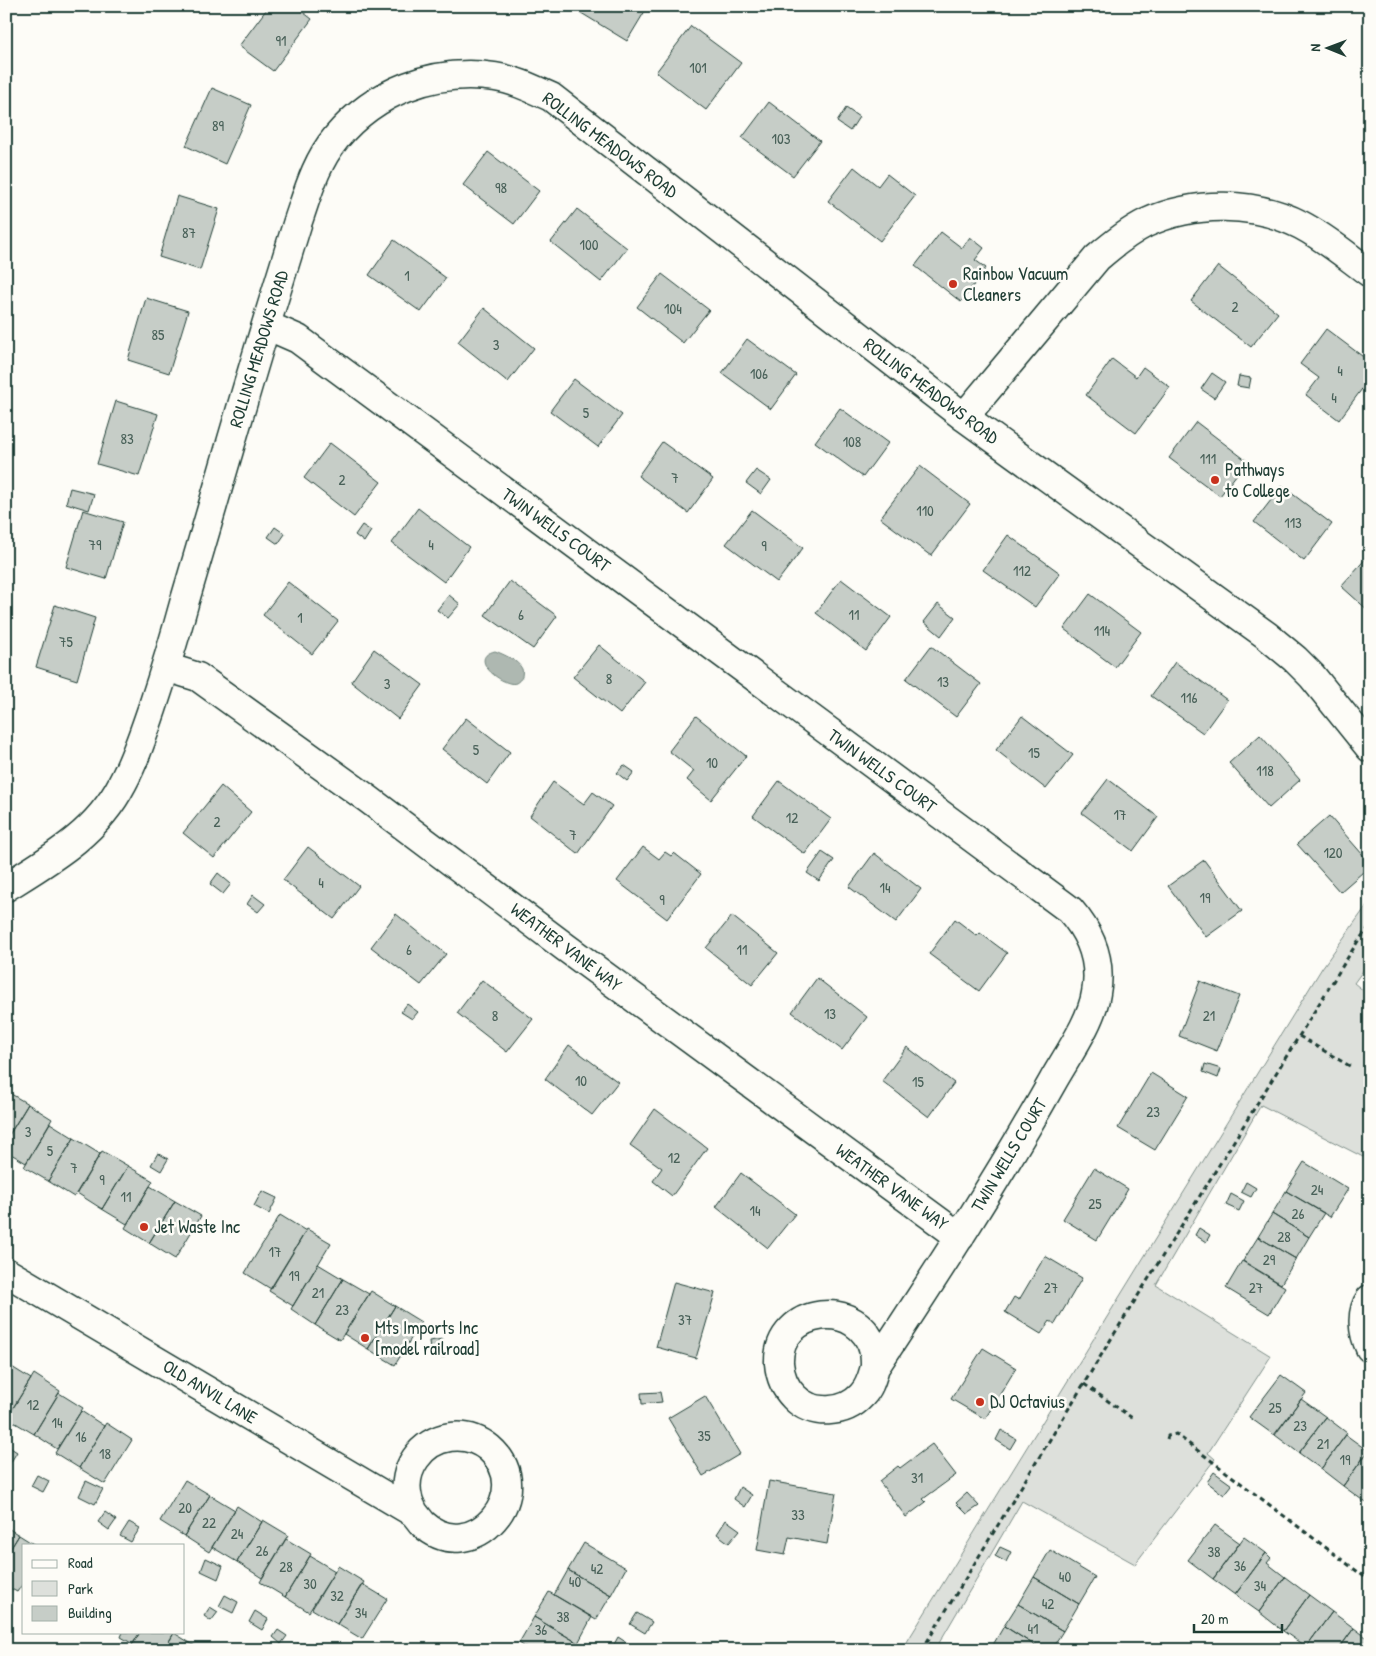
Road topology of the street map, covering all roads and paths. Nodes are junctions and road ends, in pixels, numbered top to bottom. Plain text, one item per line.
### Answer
1 (1370, 273) edge
2 (266, 325) junction
3 (964, 417) junction
4 (166, 667) junction
5 (1370, 748) edge
6 (6, 887) edge
7 (1370, 926) edge
8 (1300, 1036) junction
9 (1353, 1068) dead end
10 (960, 1237) junction
11 (6, 1272) edge
12 (1370, 1299) edge
13 (1370, 1348) edge
14 (875, 1367) dead end
15 (1084, 1384) junction
16 (1135, 1420) dead end
17 (1167, 1439) dead end
18 (414, 1512) dead end
19 (1370, 1581) edge
20 (922, 1650) edge

1 - 3 street
2 - 3 street, ROLLING MEADOWS ROAD
2 - 4 street, ROLLING MEADOWS ROAD
2 - 10 street, TWIN WELLS COURT
3 - 5 street, ROLLING MEADOWS ROAD
4 - 6 street, ROLLING MEADOWS ROAD
4 - 10 street, WEATHER VANE WAY
7 - 8 path
8 - 9 path
8 - 15 path
10 - 14 street, TWIN WELLS COURT
11 - 18 street, OLD ANVIL LANE
12 - 13 street
15 - 16 path
15 - 20 path
17 - 19 path

